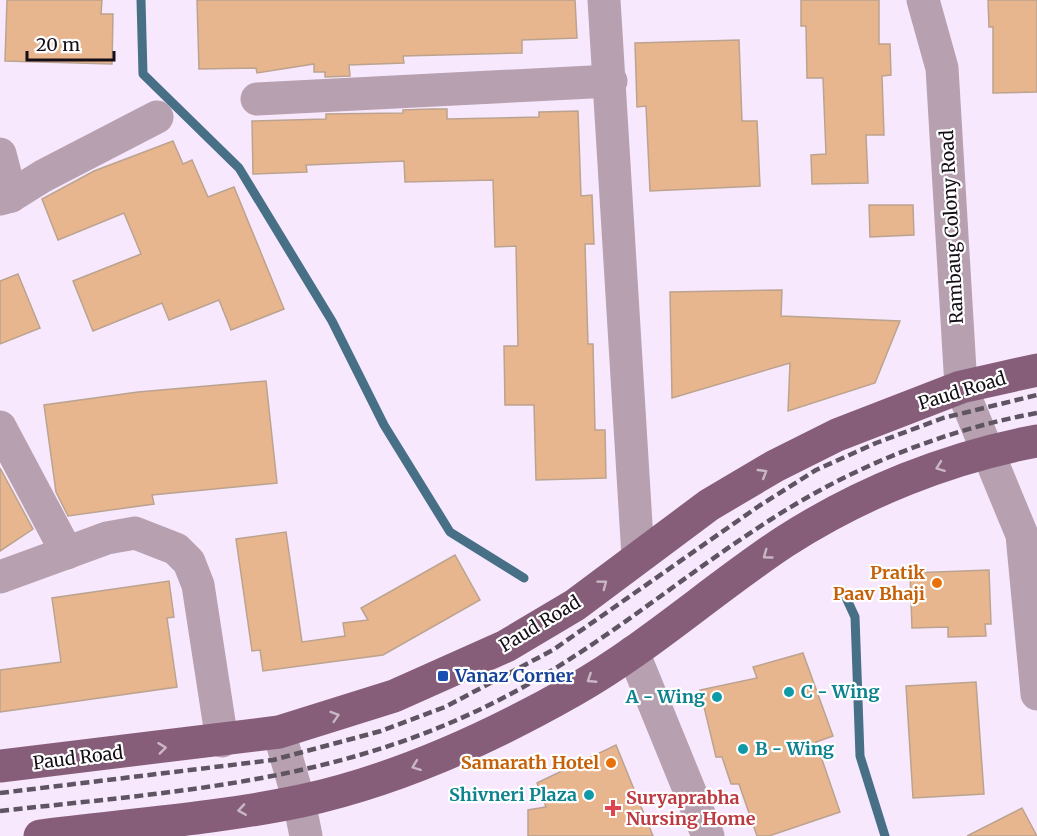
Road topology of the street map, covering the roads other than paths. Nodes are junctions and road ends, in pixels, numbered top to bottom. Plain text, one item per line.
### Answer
1 (604, 0) edge
2 (923, 0) edge
3 (611, 81) junction
4 (258, 99) dead end
5 (157, 117) dead end
6 (0, 154) edge
7 (5, 198) edge
8 (1037, 370) edge
9 (961, 387) junction
10 (0, 427) edge
11 (1037, 441) edge
12 (987, 451) junction
13 (67, 553) junction
14 (638, 557) junction
15 (0, 578) edge
16 (1033, 605) edge
17 (633, 652) junction
18 (1037, 694) edge
19 (279, 732) junction
20 (222, 741) junction
21 (0, 766) edge
22 (299, 801) junction
23 (40, 836) edge
24 (306, 836) edge
25 (708, 836) edge

1 - 3 street
2 - 9 street, Rambaug Colony Road
3 - 4 street
3 - 14 street
5 - 7 street
6 - 7 street
8 - 9 main road, Paud Road
9 - 12 street, Rambaug Colony Road
14 -> 9 main road, Paud Road
10 - 13 street
11 - 12 main road
12 - 16 street, Rambaug Colony Road
12 -> 17 main road
13 - 15 street
13 - 20 street
19 -> 14 main road, Paud Road
16 - 18 street, Rambaug Colony Road
17 -> 22 main road
17 - 25 street
19 - 20 main road, Paud Road
19 - 22 street
21 -> 20 main road, Paud Road
22 -> 23 main road
22 - 24 street

